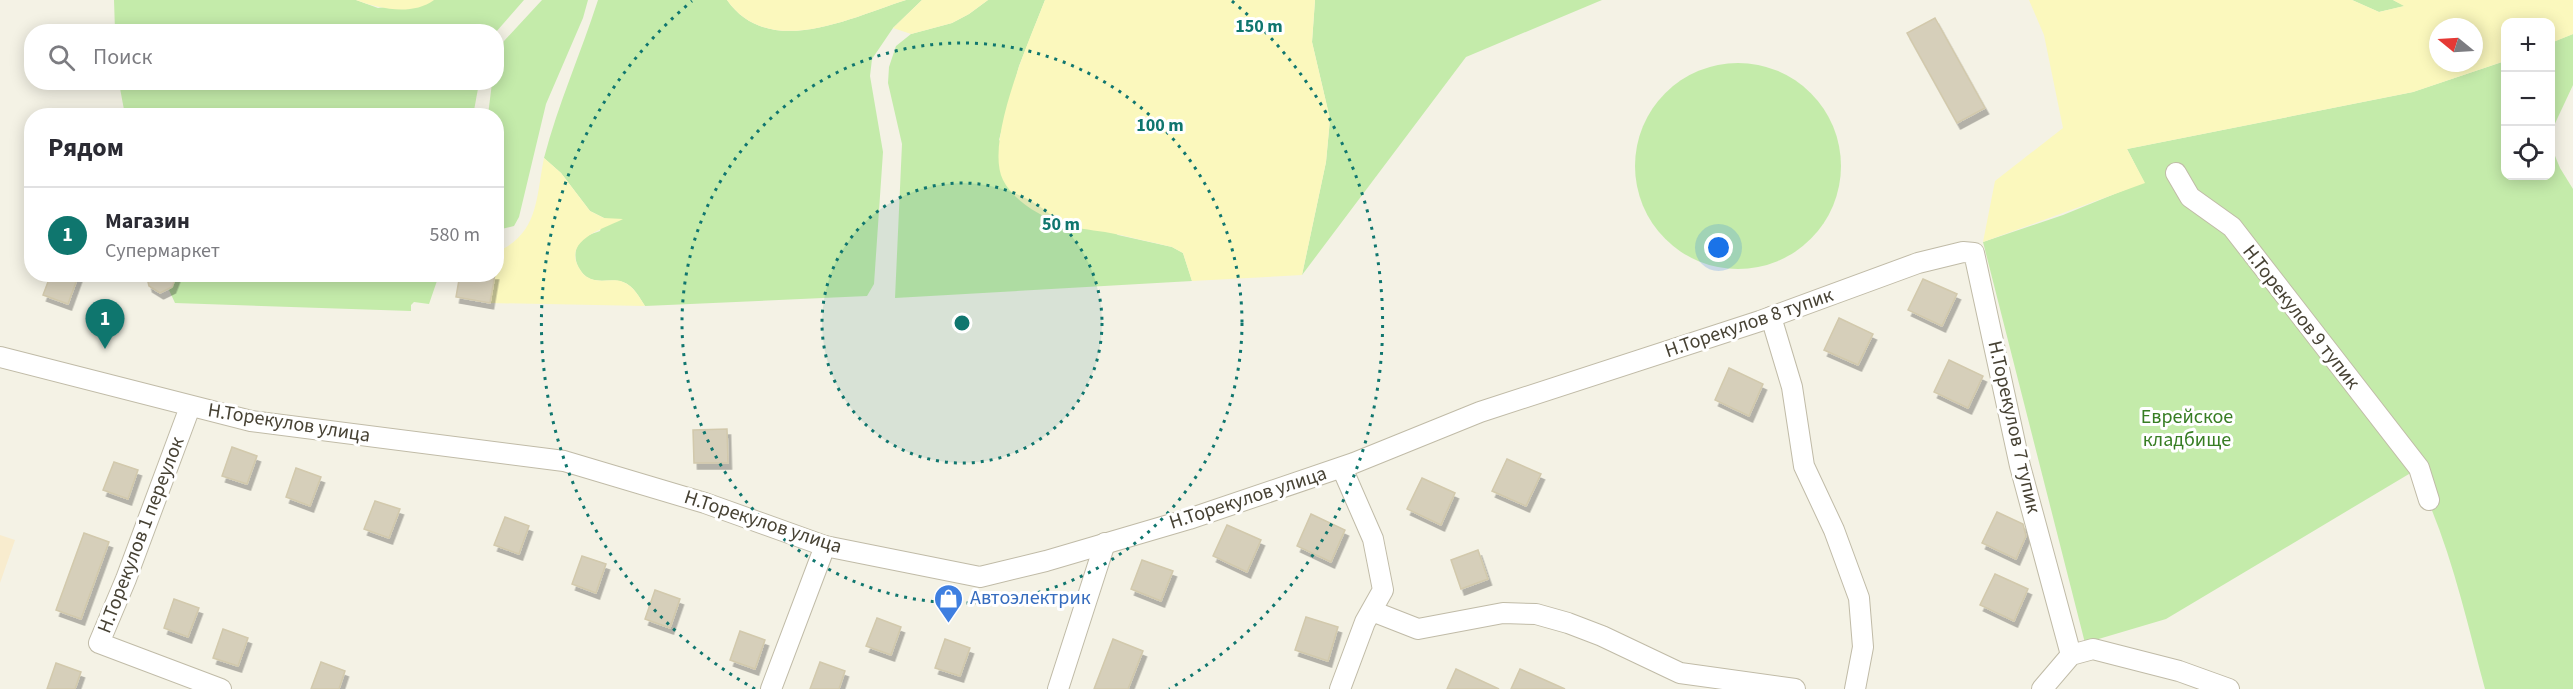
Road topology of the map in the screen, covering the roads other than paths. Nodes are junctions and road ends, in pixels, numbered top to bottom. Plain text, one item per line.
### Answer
1 (2176, 173) dead end
2 (1918, 263) joint
3 (1772, 317) junction
4 (0, 357) edge
5 (1579, 380) joint
6 (190, 406) junction
7 (1342, 468) junction
8 (2429, 500) dead end
9 (1106, 543) junction
10 (825, 546) junction
11 (1372, 611) junction
12 (2071, 655) junction
13 (221, 689) edge
14 (771, 689) edge
15 (1058, 689) edge
16 (1340, 689) edge
17 (1796, 689) edge
18 (1855, 689) edge
19 (2042, 689) edge
20 (2229, 689) edge

1 - 8 street, Н.Торекулов 9 тупик
2 - 3 street, Н.Торекулов 8 тупик
2 - 12 street, Н.Торекулов 7 тупик
3 - 5 street, Н.Торекулов 8 тупик
3 - 18 street
4 - 6 street, Н.Торекулов улица
5 - 7 street, Н.Торекулов улица
6 - 10 street, Н.Торекулов улица
6 - 13 street, Н.Торекулов 1 переулок
7 - 9 street, Н.Торекулов улица
7 - 11 street
9 - 10 street, Н.Торекулов улица
9 - 15 street
10 - 14 street
11 - 16 street
11 - 17 street
12 - 19 street
12 - 20 street

